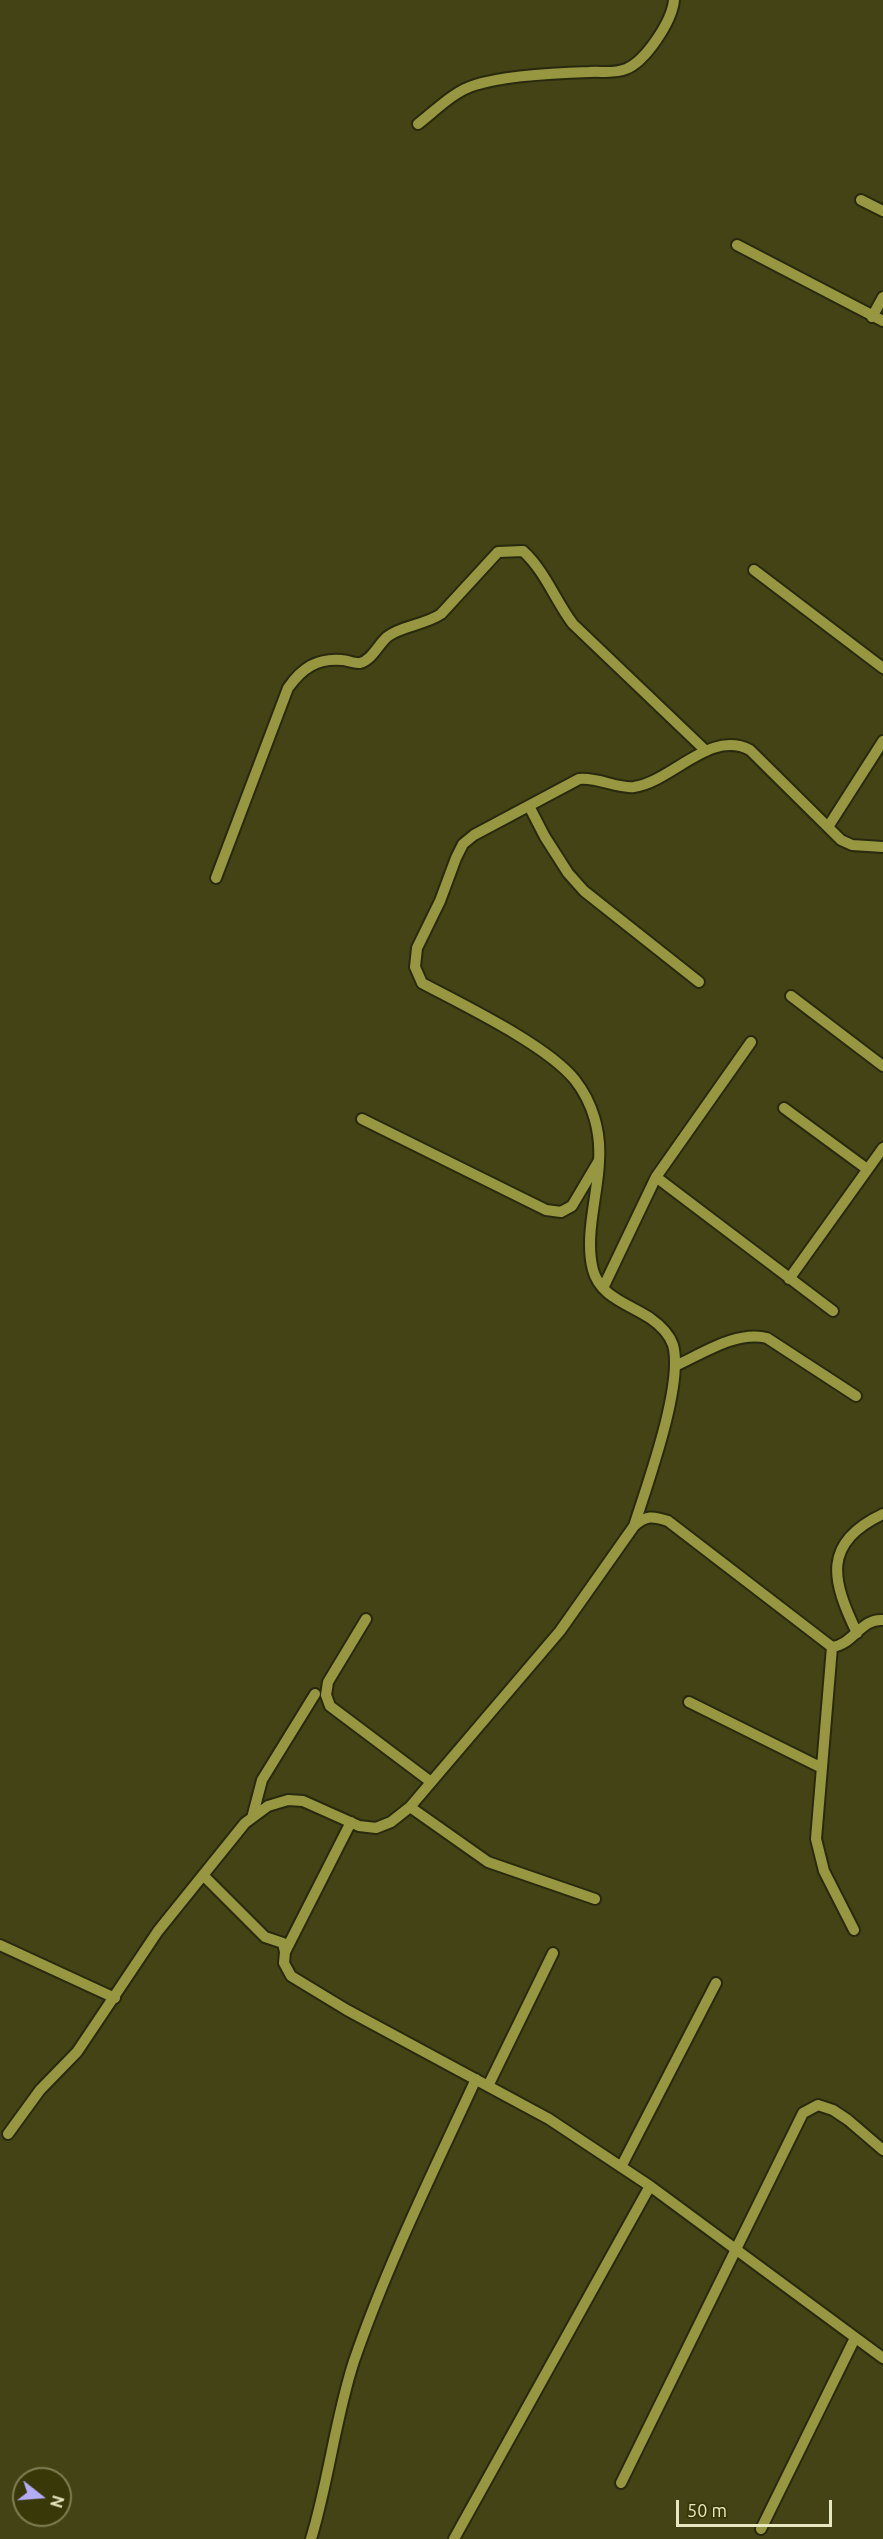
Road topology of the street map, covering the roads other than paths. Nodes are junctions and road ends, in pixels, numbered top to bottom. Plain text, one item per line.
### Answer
1 (674, 0) edge
2 (418, 124) dead end
3 (861, 200) dead end
4 (883, 211) edge
5 (736, 244) dead end
6 (883, 297) edge
7 (872, 317) junction
8 (883, 321) edge
9 (754, 570) dead end
10 (883, 668) edge
11 (883, 741) edge
12 (706, 751) junction
13 (529, 806) junction
14 (828, 828) junction
15 (883, 847) edge
16 (216, 878) dead end
17 (699, 982) dead end
18 (791, 996) dead end
19 (752, 1042) dead end
20 (883, 1066) edge
21 (784, 1108) dead end
22 (362, 1119) dead end
23 (883, 1148) edge
24 (600, 1159) junction
25 (867, 1168) junction
26 (656, 1177) junction
27 (789, 1279) junction
28 (603, 1288) junction
29 (833, 1311) dead end
30 (675, 1366) junction
31 (856, 1396) dead end
32 (883, 1514) edge
33 (634, 1526) junction
34 (366, 1619) dead end
35 (883, 1620) edge
36 (857, 1633) junction
37 (832, 1647) junction
38 (315, 1694) dead end
39 (689, 1702) dead end
40 (822, 1768) junction
41 (432, 1782) junction
42 (410, 1807) junction
43 (252, 1818) junction
44 (351, 1822) junction
45 (203, 1875) junction
46 (595, 1899) dead end
47 (854, 1930) dead end
48 (0, 1945) edge
49 (285, 1952) junction
50 (553, 1953) dead end
51 (716, 1983) dead end
52 (115, 1998) junction
53 (476, 2079) junction
54 (488, 2086) junction
55 (8, 2134) dead end
56 (883, 2150) edge
57 (621, 2167) junction
58 (650, 2186) junction
59 (736, 2250) junction
60 (855, 2338) junction
61 (883, 2358) edge
62 (621, 2483) dead end
63 (761, 2529) dead end
64 (311, 2539) edge
65 (454, 2539) edge

1 - 2 street
3 - 4 street
5 - 7 street
6 - 7 street
7 - 8 street
9 - 10 street
11 - 14 street
12 - 13 street
12 - 14 street
12 - 16 street
13 - 17 street
13 - 24 street
14 - 15 street
18 - 20 street
19 - 26 street
21 - 25 street
22 - 24 street
23 - 25 street
24 - 28 street
25 - 27 street
26 - 27 street
26 - 28 street
27 - 29 street
28 - 30 street
30 - 31 street
30 - 33 street
32 - 36 street
33 - 37 street
33 - 41 street
34 - 41 street
35 - 36 street
36 - 37 street
37 - 40 street
38 - 43 street
39 - 40 street
40 - 47 street
41 - 42 street
42 - 44 street
42 - 46 street
43 - 44 street
43 - 45 street
44 - 49 street
45 - 49 street
45 - 52 street
48 - 52 street
49 - 53 street
50 - 54 street
51 - 57 street
52 - 55 street
53 - 54 street
53 - 64 street
54 - 57 street
56 - 59 street
57 - 58 street
58 - 59 street
58 - 65 street
59 - 60 street
59 - 62 street
60 - 61 street
60 - 63 street

